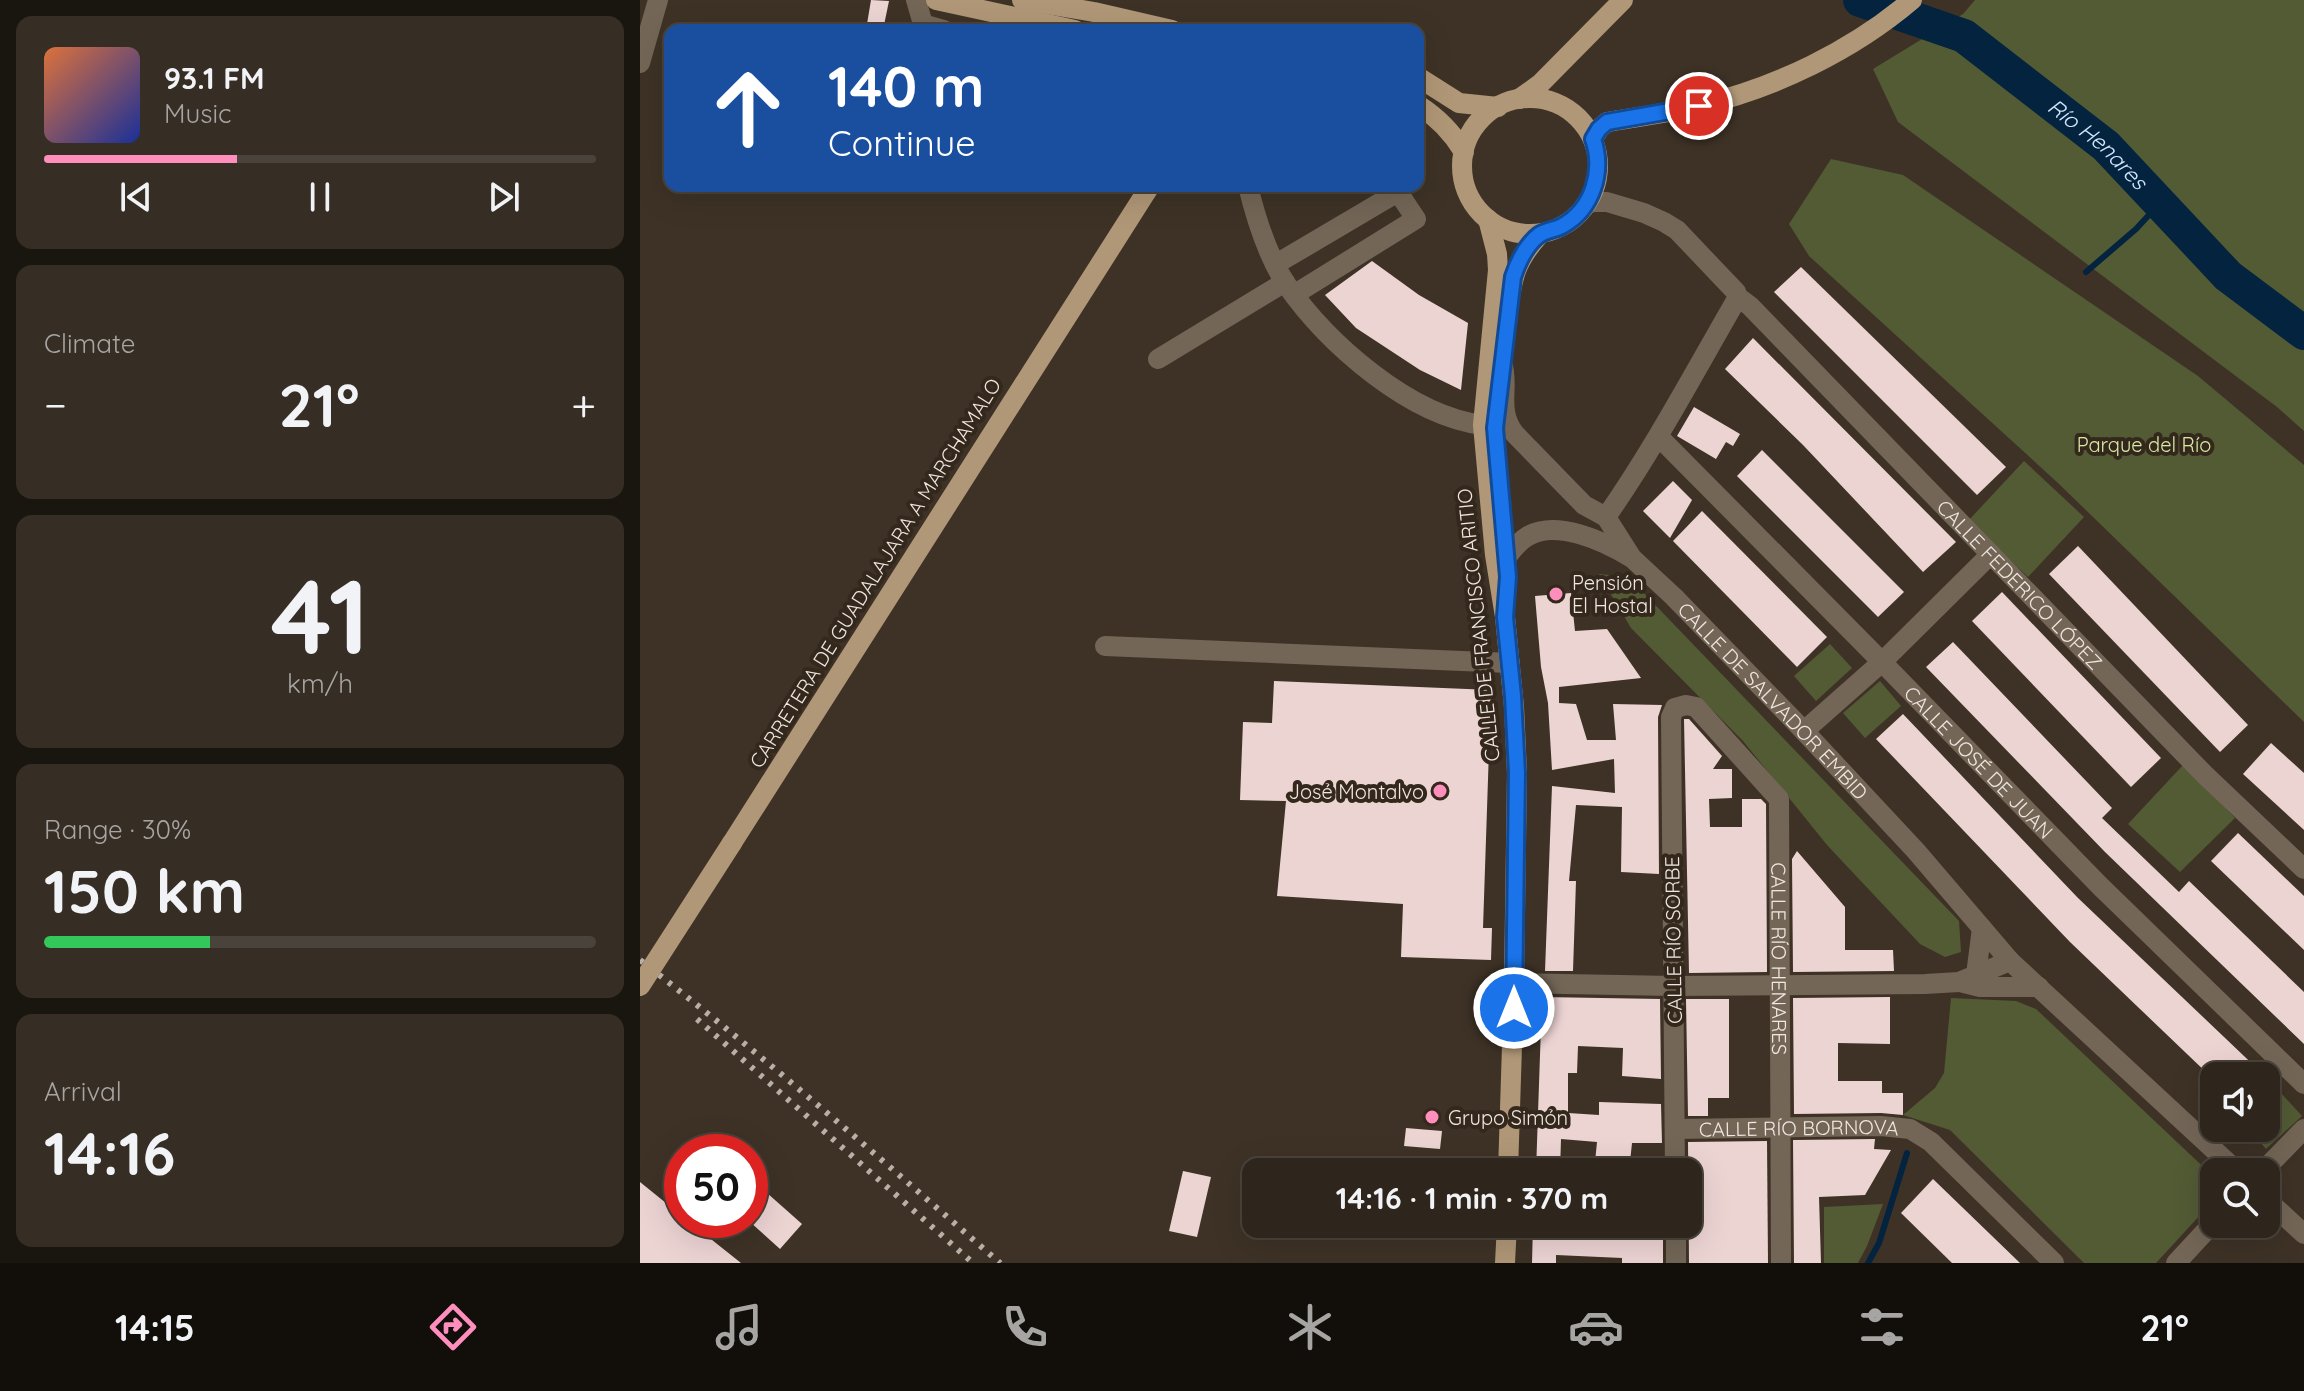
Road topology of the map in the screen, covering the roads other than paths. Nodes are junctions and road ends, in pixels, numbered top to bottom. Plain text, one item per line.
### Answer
1 (658, 0) edge
2 (916, 0) edge
3 (936, 0) edge
4 (1022, 0) edge
5 (1623, 0) edge
6 (1912, 0) edge
7 (923, 24) edge
8 (1027, 24) edge
9 (1146, 24) edge
10 (640, 63) edge
11 (1424, 81) edge
12 (1519, 100) junction
13 (1498, 107) junction
14 (1424, 110) edge
15 (1593, 139) junction
16 (1464, 152) junction
17 (1146, 192) edge
18 (1250, 192) edge
19 (1585, 205) junction
20 (1488, 219) junction
21 (1540, 234) junction
22 (1285, 280) junction
23 (1738, 297) junction
24 (1158, 359) dead end
25 (1502, 362) junction
26 (1483, 425) junction
27 (1659, 437) junction
28 (1606, 517) junction
29 (1991, 554) junction
30 (1506, 558) junction
31 (1632, 558) junction
32 (1505, 617) junction
33 (1105, 646) dead end
34 (1882, 662) junction
35 (1510, 663) junction
36 (1675, 708) joint
37 (1804, 731) junction
38 (2304, 869) edge
39 (1982, 928) junction
40 (2010, 961) junction
41 (1968, 978) junction
42 (1514, 983) junction
43 (640, 986) edge
44 (1673, 986) junction
45 (1780, 986) junction
46 (2039, 987) junction
47 (2304, 1084) edge
48 (1781, 1128) junction
49 (1675, 1129) junction
50 (2304, 1129) edge
51 (1508, 1158) edge
52 (1675, 1158) edge
53 (2223, 1158) edge
54 (2276, 1158) edge
55 (2280, 1212) edge
56 (2304, 1234) edge
57 (2200, 1237) edge
58 (1506, 1238) edge
59 (1676, 1238) edge
60 (1505, 1263) edge
61 (1676, 1263) edge
62 (1781, 1263) edge
63 (2054, 1263) edge
64 (2176, 1263) edge

1 - 10 street
2 - 7 street
3 - 8 main road
4 - 9 main road
5 - 12 main road
6 - 15 main road
11 - 13 main road
12 - 13 main road
12 - 15 main road
13 - 16 main road
14 - 16 main road
15 - 19 main road
16 - 20 main road
17 - 43 main road, CARRETERA DE GUADALAJARA A MARCHAMALO, bridge
18 - 22 street
19 - 21 main road
19 - 23 street, CALLE FEDERICO LÓPEZ
20 - 21 main road
20 - 26 main road, CALLE DE FRANCISCO ARITIO
21 - 25 main road
22 - 22 street
22 - 24 street
22 - 26 street
23 - 27 street
23 - 29 street, CALLE FEDERICO LÓPEZ
25 - 28 street, CALLE DE SALVADOR EMBID
25 - 30 main road
26 - 32 main road, CALLE DE FRANCISCO ARITIO
27 - 28 street
27 - 34 street, CALLE JOSÉ DE JUAN
28 - 31 street, CALLE DE SALVADOR EMBID
29 - 34 street
29 - 38 street, CALLE FEDERICO LÓPEZ
30 - 31 street
30 - 32 main road
31 - 37 street, CALLE DE SALVADOR EMBID
32 - 35 main road, CALLE DE FRANCISCO ARITIO
33 - 35 street
34 - 37 street
34 - 47 street, CALLE JOSÉ DE JUAN
35 - 42 main road, CALLE DE FRANCISCO ARITIO
36 - 44 street, CALLE RÍO SORBE
36 - 45 street, CALLE RÍO HENARES
37 - 39 street, CALLE DE SALVADOR EMBID
39 - 40 street, CALLE DE SALVADOR EMBID
39 - 41 street
40 - 41 street
40 - 46 street, CALLE DE SALVADOR EMBID
41 - 45 street
41 - 46 street
42 - 44 street
42 - 51 main road, CALLE DE FRANCISCO ARITIO
44 - 45 street
44 - 49 street, CALLE RÍO SORBE
45 - 48 street, CALLE RÍO HENARES
46 - 53 street, CALLE DE SALVADOR EMBID
48 - 49 street, CALLE RÍO BORNOVA
48 - 62 street, CALLE RÍO HENARES
48 - 63 street, CALLE RÍO BORNOVA
49 - 52 street, CALLE RÍO SORBE
50 - 54 street
55 - 56 street
57 - 64 street
58 - 60 main road
59 - 61 street

